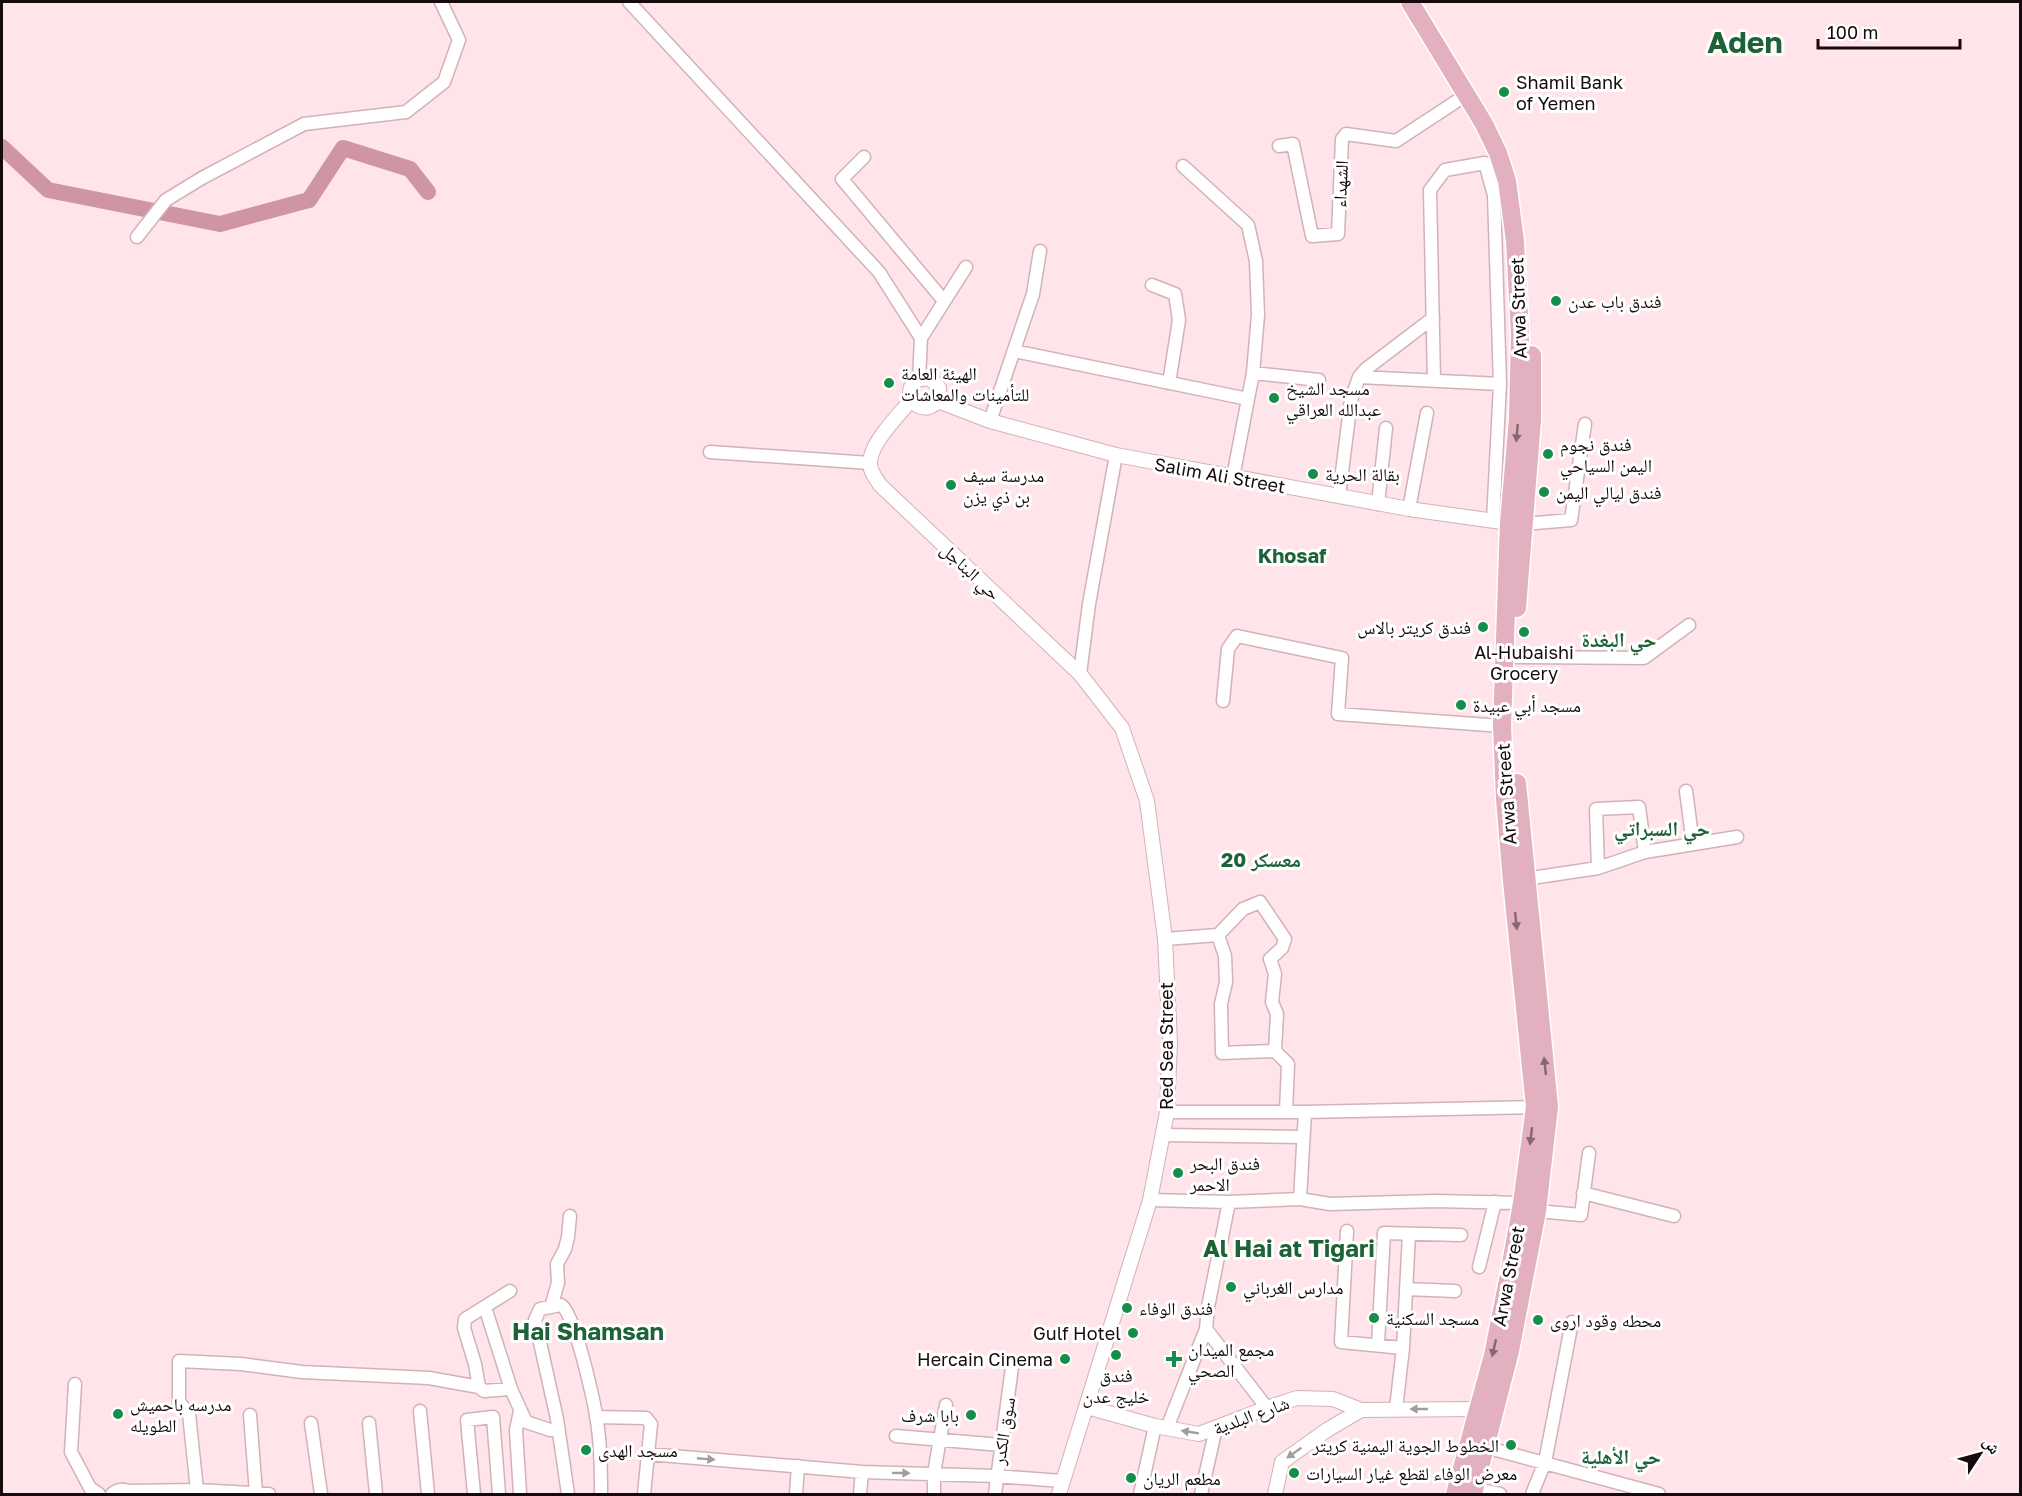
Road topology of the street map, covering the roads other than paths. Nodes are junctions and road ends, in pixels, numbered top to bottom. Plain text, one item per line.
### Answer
1 (441, 2) edge
2 (629, 2) edge
3 (1410, 2) edge
4 (1423, 2) edge
5 (1466, 95) junction
6 (1279, 146) dead end
7 (864, 158) dead end
8 (1183, 166) dead end
9 (136, 237) dead end
10 (1040, 251) dead end
11 (966, 267) dead end
12 (1152, 285) dead end
13 (944, 301) junction
14 (1433, 318) junction
15 (921, 338) junction
16 (1014, 351) junction
17 (1253, 373) junction
18 (1359, 378) junction
19 (919, 379) junction
20 (1319, 380) dead end
21 (1434, 381) junction
22 (1169, 383) junction
23 (1500, 384) junction
24 (1248, 399) junction
25 (911, 400) junction
26 (938, 401) junction
27 (1426, 413) dead end
28 (990, 421) junction
29 (1585, 424) dead end
30 (1386, 428) dead end
31 (710, 452) dead end
32 (1116, 455) junction
33 (870, 463) junction
34 (1233, 477) junction
35 (1339, 496) junction
36 (1378, 504) junction
37 (1408, 509) junction
38 (1508, 522) junction
39 (1689, 625) dead end
40 (1514, 657) junction
41 (1080, 674) junction
42 (1223, 701) dead end
43 (1502, 726) junction
44 (1686, 791) dead end
45 (1737, 837) dead end
46 (1693, 844) junction
47 (1645, 852) junction
48 (1598, 868) junction
49 (1519, 880) junction
50 (1218, 935) junction
51 (1165, 939) junction
52 (1275, 1051) junction
53 (1542, 1107) junction
54 (1167, 1112) junction
55 (1286, 1112) junction
56 (1305, 1112) junction
57 (1162, 1135) junction
58 (1302, 1137) junction
59 (1589, 1153) dead end
60 (1583, 1193) junction
61 (1300, 1199) junction
62 (1150, 1200) junction
63 (1228, 1202) junction
64 (1495, 1202) junction
65 (1530, 1207) junction
66 (570, 1216) dead end
67 (1674, 1216) dead end
68 (1347, 1232) dead end
69 (1408, 1235) junction
70 (1461, 1235) dead end
71 (1479, 1267) dead end
72 (1406, 1289) junction
73 (510, 1291) dead end
74 (1455, 1291) dead end
75 (485, 1307) junction
76 (551, 1307) junction
77 (1572, 1322) dead end
78 (1206, 1329) junction
79 (1378, 1344) junction
80 (1403, 1348) junction
81 (1012, 1367) dead end
82 (75, 1384) dead end
83 (479, 1387) junction
84 (511, 1389) junction
85 (946, 1405) dead end
86 (1087, 1407) junction
87 (1267, 1408) junction
88 (1396, 1409) junction
89 (1485, 1409) junction
90 (1361, 1410) junction
91 (420, 1411) dead end
92 (520, 1411) junction
93 (250, 1415) dead end
94 (597, 1417) junction
95 (311, 1423) dead end
96 (369, 1423) dead end
97 (1161, 1427) junction
98 (1216, 1428) junction
99 (558, 1430) junction
100 (896, 1436) dead end
101 (940, 1440) junction
102 (1001, 1445) junction
103 (1485, 1447) junction
104 (648, 1454) junction
105 (1545, 1462) junction
106 (798, 1466) junction
107 (862, 1472) junction
108 (934, 1473) junction
109 (996, 1476) junction
110 (1061, 1488) edge
111 (197, 1490) junction
112 (1474, 1492) edge
113 (131, 1493) edge
114 (99, 1494) edge
115 (111, 1494) edge
116 (262, 1494) edge
117 (321, 1494) edge
118 (376, 1494) edge
119 (428, 1494) edge
120 (474, 1494) edge
121 (499, 1494) edge
122 (520, 1494) edge
123 (568, 1494) edge
124 (601, 1494) edge
125 (644, 1494) edge
126 (796, 1494) edge
127 (860, 1494) edge
128 (934, 1494) edge
129 (995, 1494) edge
130 (1140, 1494) edge
131 (1201, 1494) edge
132 (1275, 1494) edge
133 (1455, 1494) edge
134 (1500, 1494) edge
135 (1532, 1494) edge
136 (1659, 1494) edge

1 - 9 street
2 - 15 street
3 - 5 main road, Arwa Street
4 - 38 main road, Arwa Street
5 - 6 street, الشهداء
5 -> 38 main road, Arwa Street
7 - 13 street
8 - 17 street
10 - 16 street
11 - 13 street
12 - 22 street
13 - 15 street
14 - 18 street
14 - 21 street
14 - 23 street
15 - 19 street
16 - 22 street
16 - 28 street
17 - 20 street
17 - 24 street
18 - 21 street
18 - 35 street
19 - 25 street
19 - 26 street
21 - 23 street
22 - 24 street
23 - 38 street
24 - 34 street
25 - 26 street
25 - 33 street
26 - 28 street, Salim Ali Street
27 - 37 street
28 - 32 street, Salim Ali Street
29 - 38 street
30 - 36 street
31 - 33 street
32 - 34 street, Salim Ali Street
32 - 41 street
33 - 41 street, حي البناجل
34 - 35 street, Salim Ali Street
35 - 36 street, Salim Ali Street
36 - 37 street, Salim Ali Street
37 - 38 street, Salim Ali Street
38 - 40 main road, Arwa Street
38 - 43 main road, Arwa Street
39 - 40 street
40 - 49 main road, Arwa Street
41 - 51 street, Red Sea Street
42 - 43 street
43 - 49 main road, Arwa Street
44 - 46 street
45 - 46 street
46 - 47 street
47 - 48 street
47 - 48 street
48 - 49 street
49 - 53 main road, Arwa Street
50 - 51 street
50 - 52 street
50 - 52 street
51 - 54 street, Red Sea Street
52 - 55 street
53 - 56 street
53 - 65 main road, Arwa Street
54 - 55 street
54 - 57 street, Red Sea Street
55 - 56 street
56 - 58 street
57 - 58 street
57 - 62 street, Red Sea Street
58 - 61 street
59 - 60 street
60 - 65 street
60 - 67 street
61 - 63 street
61 - 64 street
62 - 63 street
62 - 86 street, Red Sea Street
63 - 78 street
64 - 65 street
64 - 71 street
65 - 89 main road, Arwa Street
66 - 76 street
68 - 79 street
69 - 70 street
69 - 72 street
69 - 79 street
72 - 74 street
72 - 80 street
73 - 75 street
75 - 83 street
75 - 84 street
76 - 94 street
76 - 99 street
77 - 105 street
78 - 87 street
78 - 97 street
79 - 80 street
80 - 88 street
81 - 102 street, سوق الكدر
82 - 114 street
83 - 84 street
83 - 111 street
84 - 92 street
85 - 101 street
86 - 97 street, شارع البلدية
86 - 110 street, Red Sea Street
87 - 90 street, شارع البلدية
87 - 98 street, شارع البلدية
89 -> 88 street, شارع البلدية
88 - 90 street, شارع البلدية
89 - 103 main road, Arwa Street
89 - 133 main road, Arwa Street
90 -> 132 street
91 - 119 street
92 - 99 street
92 - 122 street
93 - 116 street
94 - 104 street
94 - 124 street
95 - 117 street
96 - 118 street
98 -> 97 street, شارع البلدية
97 - 130 street
98 - 131 street
99 - 123 street
100 - 101 street
101 - 102 street
101 - 108 street
102 - 109 street, سوق الكدر
103 - 105 street
103 - 112 main road, Arwa Street
104 -> 106 street
104 - 125 street
105 - 135 street
105 - 136 street
106 - 107 street
106 - 126 street
107 -> 108 street
107 - 127 street
108 - 109 street
108 - 128 street
109 - 110 street
109 - 129 street, سوق الكدر
111 - 113 street
111 - 116 street
112 - 134 street
113 - 115 street
120 - 121 street

